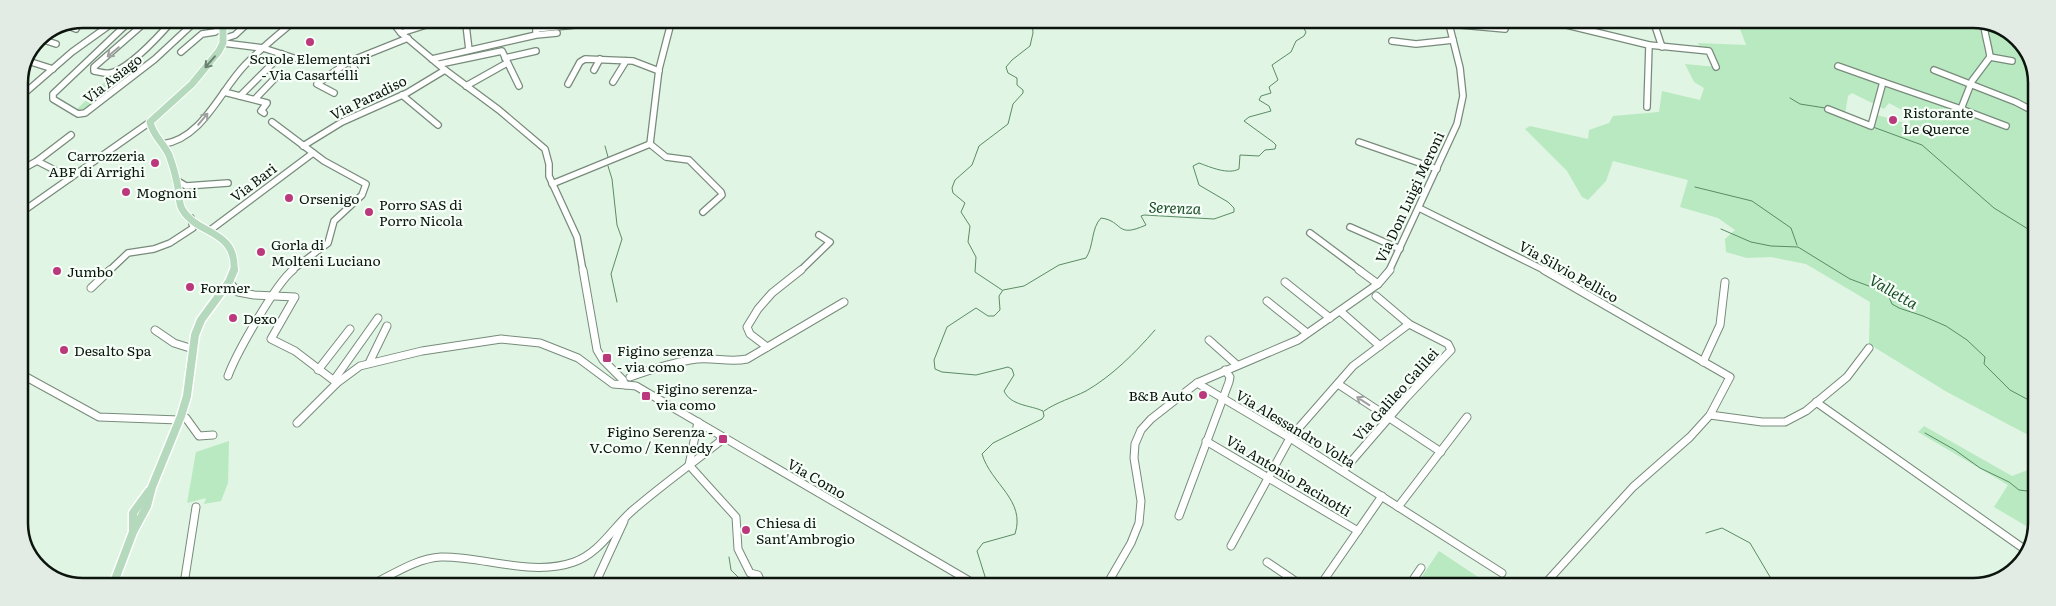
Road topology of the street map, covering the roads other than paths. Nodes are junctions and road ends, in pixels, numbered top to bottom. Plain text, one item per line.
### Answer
1 (105, 28) edge
2 (122, 28) edge
3 (139, 28) edge
4 (165, 28) edge
5 (188, 28) edge
6 (221, 28) edge
7 (224, 28) edge
8 (242, 28) edge
9 (286, 28) edge
10 (398, 28) edge
11 (414, 28) edge
12 (466, 28) edge
13 (536, 28) edge
14 (670, 28) edge
15 (1450, 28) edge
16 (1495, 28) edge
17 (1579, 28) edge
18 (1656, 28) edge
19 (1983, 28) edge
20 (1505, 29) dead end
21 (402, 33) junction
22 (557, 34) dead end
23 (536, 35) junction
24 (408, 38) junction
25 (1453, 40) junction
26 (47, 41) edge
27 (223, 41) junction
28 (1392, 41) dead end
29 (56, 44) dead end
30 (1649, 45) junction
31 (1662, 47) junction
32 (263, 48) junction
33 (469, 50) junction
34 (536, 51) dead end
35 (181, 52) dead end
36 (282, 54) junction
37 (1990, 57) junction
38 (432, 59) junction
39 (600, 59) junction
40 (300, 60) dead end
41 (626, 60) junction
42 (506, 61) junction
43 (2012, 61) dead end
44 (32, 62) edge
45 (352, 62) junction
46 (440, 64) junction
47 (1716, 66) dead end
48 (1838, 66) dead end
49 (54, 69) junction
50 (355, 70) dead end
51 (445, 70) junction
52 (594, 70) dead end
53 (659, 70) junction
54 (1934, 70) dead end
55 (280, 72) dead end
56 (613, 82) dead end
57 (1883, 82) junction
58 (568, 84) dead end
59 (1970, 84) junction
60 (466, 86) junction
61 (519, 86) dead end
62 (28, 91) edge
63 (224, 92) junction
64 (334, 93) dead end
65 (402, 95) junction
66 (240, 96) junction
67 (255, 100) junction
68 (1647, 107) dead end
69 (1828, 109) dead end
70 (1961, 109) junction
71 (2028, 109) edge
72 (264, 113) dead end
73 (150, 122) junction
74 (272, 122) dead end
75 (438, 125) dead end
76 (2006, 126) dead end
77 (139, 128) junction
78 (150, 130) junction
79 (71, 136) dead end
80 (1359, 142) dead end
81 (173, 143) junction
82 (163, 144) junction
83 (650, 144) junction
84 (303, 146) junction
85 (168, 152) junction
86 (313, 154) junction
87 (38, 161) junction
88 (28, 166) edge
89 (1437, 169) junction
90 (70, 178) junction
91 (176, 180) junction
92 (228, 183) dead end
93 (552, 184) junction
94 (28, 208) edge
95 (1419, 208) junction
96 (703, 212) dead end
97 (191, 218) junction
98 (1350, 227) dead end
99 (209, 231) junction
100 (1310, 233) dead end
101 (818, 235) dead end
102 (1400, 249) junction
103 (229, 282) junction
104 (1285, 282) dead end
105 (1725, 282) dead end
106 (1378, 284) junction
107 (91, 288) dead end
108 (273, 296) junction
109 (1376, 296) dead end
110 (1267, 301) dead end
111 (844, 302) dead end
112 (1340, 311) junction
113 (378, 318) dead end
114 (1330, 318) junction
115 (1409, 324) junction
116 (387, 326) dead end
117 (350, 328) dead end
118 (154, 330) dead end
119 (1307, 333) junction
120 (1209, 340) dead end
121 (1380, 346) junction
122 (767, 347) junction
123 (1869, 348) dead end
124 (193, 352) junction
125 (1704, 362) junction
126 (369, 363) junction
127 (1237, 365) junction
128 (318, 370) junction
129 (1225, 370) junction
130 (228, 376) dead end
131 (28, 378) edge
132 (628, 380) junction
133 (336, 382) junction
134 (1197, 383) junction
135 (1338, 384) junction
136 (1222, 398) junction
137 (1816, 402) junction
138 (1710, 415) junction
139 (1467, 417) dead end
140 (180, 418) junction
141 (1389, 418) junction
142 (698, 422) junction
143 (297, 423) dead end
144 (707, 428) junction
145 (213, 435) dead end
146 (696, 435) junction
147 (723, 438) junction
148 (1290, 438) junction
149 (1206, 441) junction
150 (1441, 452) junction
151 (689, 465) junction
152 (1343, 471) junction
153 (1269, 477) junction
154 (1382, 496) junction
155 (196, 507) dead end
156 (1398, 507) junction
157 (627, 516) junction
158 (1179, 516) dead end
159 (1358, 531) junction
160 (1231, 546) dead end
161 (2023, 548) edge
162 (1267, 562) dead end
163 (1421, 568) dead end
164 (1502, 573) dead end
165 (116, 578) edge
166 (186, 578) edge
167 (387, 578) edge
168 (598, 578) edge
169 (759, 578) edge
170 (964, 578) edge
171 (1111, 578) edge
172 (1292, 578) edge
173 (1328, 578) edge
174 (1414, 578) edge
175 (1550, 578) edge

1 - 49 street
2 - 5 street, Via Asiago
3 -> 4 street
6 - 35 street
7 - 27 main road
8 - 27 street
9 - 32 street
10 - 21 street, Via Como
11 - 21 street
12 - 33 street
13 - 23 street
14 - 53 street
15 - 25 street, Via Don Luigi Meroni
16 - 20 street
17 - 30 street
18 - 31 street
19 - 37 street
21 - 24 street, Via Como
22 - 23 street
23 - 33 street
24 - 38 street, Via Como
24 - 45 street
25 - 28 street
25 - 89 street, Via Don Luigi Meroni
26 - 29 street
27 - 32 street
27 -> 73 main road
30 - 31 street
30 - 68 street
31 - 47 street
32 - 36 street
32 - 63 street
33 - 38 street
34 - 42 street
36 - 40 street
36 - 66 street
37 - 43 street
37 - 59 street
38 - 46 street, Via Como
39 - 41 street
39 - 52 street
39 - 58 street
41 - 53 street
41 - 56 street
42 - 46 street
42 - 60 street
42 - 61 street
44 - 49 street
45 - 50 street
45 - 64 street
46 - 51 street, Via Como
48 - 57 street
49 - 62 street
51 - 60 street, Via Como
51 - 65 street, Via Paradiso
53 - 83 street
54 - 59 street
55 - 67 street
57 - 69 street
57 - 70 street
59 - 70 street
59 - 71 street
60 - 93 street, Via Como
63 - 66 street
81 -> 63 street
65 - 75 street
65 - 84 street, Via Paradiso
66 - 67 street
67 - 72 street
70 - 76 street
73 - 77 street
73 - 78 main road
74 - 84 street
77 - 78 street
77 - 90 street
78 - 82 main road
79 - 87 street
80 - 89 street
81 - 82 street
81 - 85 street
82 - 85 main road
83 - 93 street
83 - 96 street
84 - 86 street
85 - 91 main road
86 - 99 street, Via Bari
86 - 108 street
87 - 88 street
87 - 90 street
89 - 95 street, Via Don Luigi Meroni
90 - 94 street
91 - 92 street
91 - 97 main road
93 - 132 street, Via Como
95 - 102 street, Via Don Luigi Meroni
95 - 125 street, Via Silvio Pellico
97 - 99 main road
97 - 107 street
98 - 102 street
99 - 103 main road
100 - 106 street
101 - 122 street
102 - 106 street, Via Don Luigi Meroni
103 - 108 street
103 - 124 main road
104 - 114 street
105 - 125 street
106 - 112 street, Via Don Luigi Meroni
108 - 128 street
108 - 130 street
109 - 115 street
110 - 119 street
111 - 122 street
112 - 114 street, Via Don Luigi Meroni
112 - 121 street
113 - 133 street
114 - 119 street, Via Don Luigi Meroni
115 - 121 street
115 - 141 street, Via Galileo Galilei
116 - 126 street
117 - 128 street
118 - 124 street
119 - 127 street, Via Don Luigi Meroni
120 - 127 street
121 - 135 street
122 - 132 street
123 - 137 street
124 - 140 main road
125 - 138 street, Via Silvio Pellico
126 - 132 street
126 - 133 street
127 - 129 street, Via Don Luigi Meroni
128 - 133 street
129 - 134 street, Via Don Luigi Meroni
129 - 136 street
131 - 140 street
132 - 142 street, Via Como
133 - 143 street
134 - 136 street, Via Alessandro Volta
134 - 171 street, Via Don Luigi Meroni
141 -> 135 street
135 - 148 street
136 - 148 street, Via Alessandro Volta
136 - 149 street
137 - 138 street
137 - 161 street
138 - 175 street
139 - 150 street
140 - 145 street
140 - 165 main road
141 - 150 street
141 - 152 street, Via Galileo Galilei
142 - 144 street, Via Como
142 - 146 street
144 - 146 street
144 - 147 street, Via Como
146 - 151 street
147 - 151 street
147 - 170 street, Via Como
148 - 152 street, Via Alessandro Volta
148 - 153 street
149 - 153 street, Via Antonio Pacinotti
149 - 158 street
150 - 156 street
151 - 157 street
151 - 169 street
152 - 154 street, Via Alessandro Volta
153 - 159 street, Via Antonio Pacinotti
153 - 160 street
154 - 156 street, Via Alessandro Volta
154 - 159 street
155 - 166 street
156 - 164 street, Via Alessandro Volta
157 - 167 street
157 - 168 street
159 - 173 street
162 - 172 street
163 - 174 street

